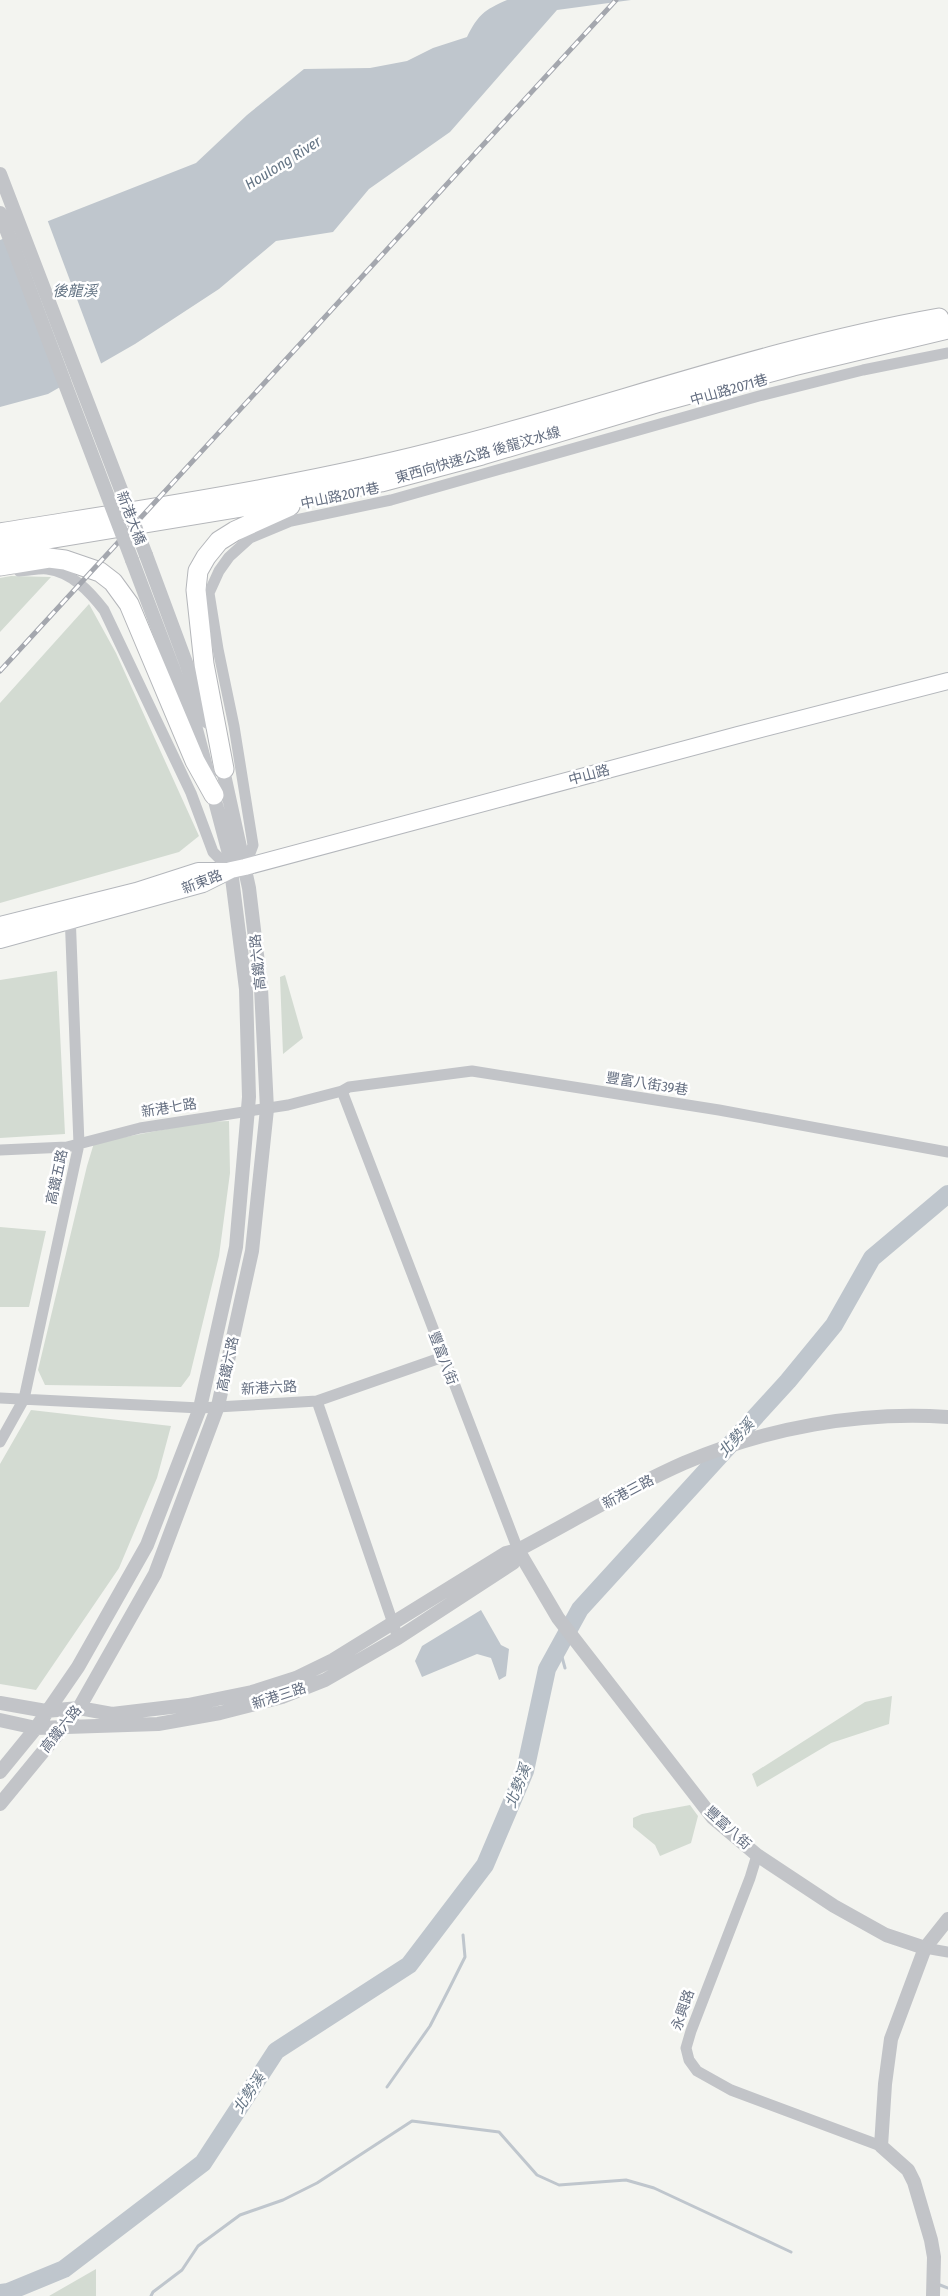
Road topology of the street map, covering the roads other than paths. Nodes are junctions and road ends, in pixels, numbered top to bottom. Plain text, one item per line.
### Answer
1 (0, 174) edge
2 (0, 213) edge
3 (948, 317) edge
4 (948, 329) edge
5 (948, 354) edge
6 (314, 495) junction
7 (0, 533) edge
8 (0, 547) edge
9 (0, 566) edge
10 (0, 573) edge
11 (148, 657) tunnel mouth
12 (128, 660) junction
13 (948, 681) edge
14 (224, 769) junction
15 (214, 795) junction
16 (238, 869) junction
17 (70, 915) junction
18 (0, 926) edge
19 (0, 940) edge
20 (342, 1091) junction
21 (267, 1109) junction
22 (248, 1112) junction
23 (79, 1144) junction
24 (0, 1150) edge
25 (948, 1152) edge
26 (443, 1357) junction
27 (0, 1398) edge
28 (24, 1399) junction
29 (317, 1401) junction
30 (218, 1406) junction
31 (200, 1408) junction
32 (948, 1417) edge
33 (0, 1442) edge
34 (518, 1550) junction
35 (395, 1632) junction
36 (0, 1702) edge
37 (79, 1708) junction
38 (46, 1711) junction
39 (0, 1720) edge
40 (64, 1726) junction
41 (36, 1728) junction
42 (0, 1772) edge
43 (0, 1804) edge
44 (757, 1855) junction
45 (948, 1919) edge
46 (925, 1948) junction
47 (948, 1952) edge
48 (882, 2146) junction
49 (933, 2286) edge

1 - 14 street, 新港大橋, bridge
2 - 15 street, 新港大橋, bridge
3 - 7 highway, 東西向快速公路 後龍汶水線
4 - 6 highway, 東西向快速公路 後龍汶水線
5 - 16 street, 中山路2071巷
6 - 8 highway, 東西向快速公路 後龍汶水線
6 - 14 highway
9 - 15 highway
10 - 12 street
11 - 12 street
12 - 16 street
13 - 16 main road, 中山路
14 - 16 street, 新港大橋
15 - 16 street, 新港大橋
16 - 17 main road, 新東路
16 - 21 street, 高鐵六路
16 - 22 street, 高鐵六路
17 - 18 main road, 新東路
17 - 19 main road, 新東路
17 - 23 street, 高鐵五路
20 - 21 street, 新港七路
20 - 25 street, 豐富八街39巷
20 - 26 street, 豐富八街
21 - 22 street, 新港七路
21 - 30 street, 高鐵六路
22 - 23 street, 新港七路
22 - 31 street, 高鐵六路
23 - 24 street, 新港七路
23 - 28 street, 高鐵五路
26 - 29 street, 新港六路
26 - 34 street, 豐富八街
27 - 28 street, 新港六路
28 - 31 street, 新港六路
28 - 33 street, 高鐵五路
29 - 30 street, 新港六路
29 - 35 street
30 - 31 street, 新港六路
30 - 37 street, 高鐵六路
31 - 38 street, 高鐵六路
32 - 34 street, 新港三路
34 - 35 street, 新港三路
34 - 44 street, 豐富八街
35 - 37 street, 新港三路
35 - 40 street, 新港三路
36 - 38 street, 新港三路
37 - 38 street, 新港三路
37 - 40 street, 高鐵六路
38 - 41 street, 高鐵六路
39 - 41 street, 新港三路
40 - 41 street, 新港三路
40 - 43 street, 高鐵六路
41 - 42 street, 高鐵六路
44 - 46 street, 豐富八街
44 - 48 street, 永興路
45 - 46 street
46 - 47 street
46 - 48 street
48 - 49 street

